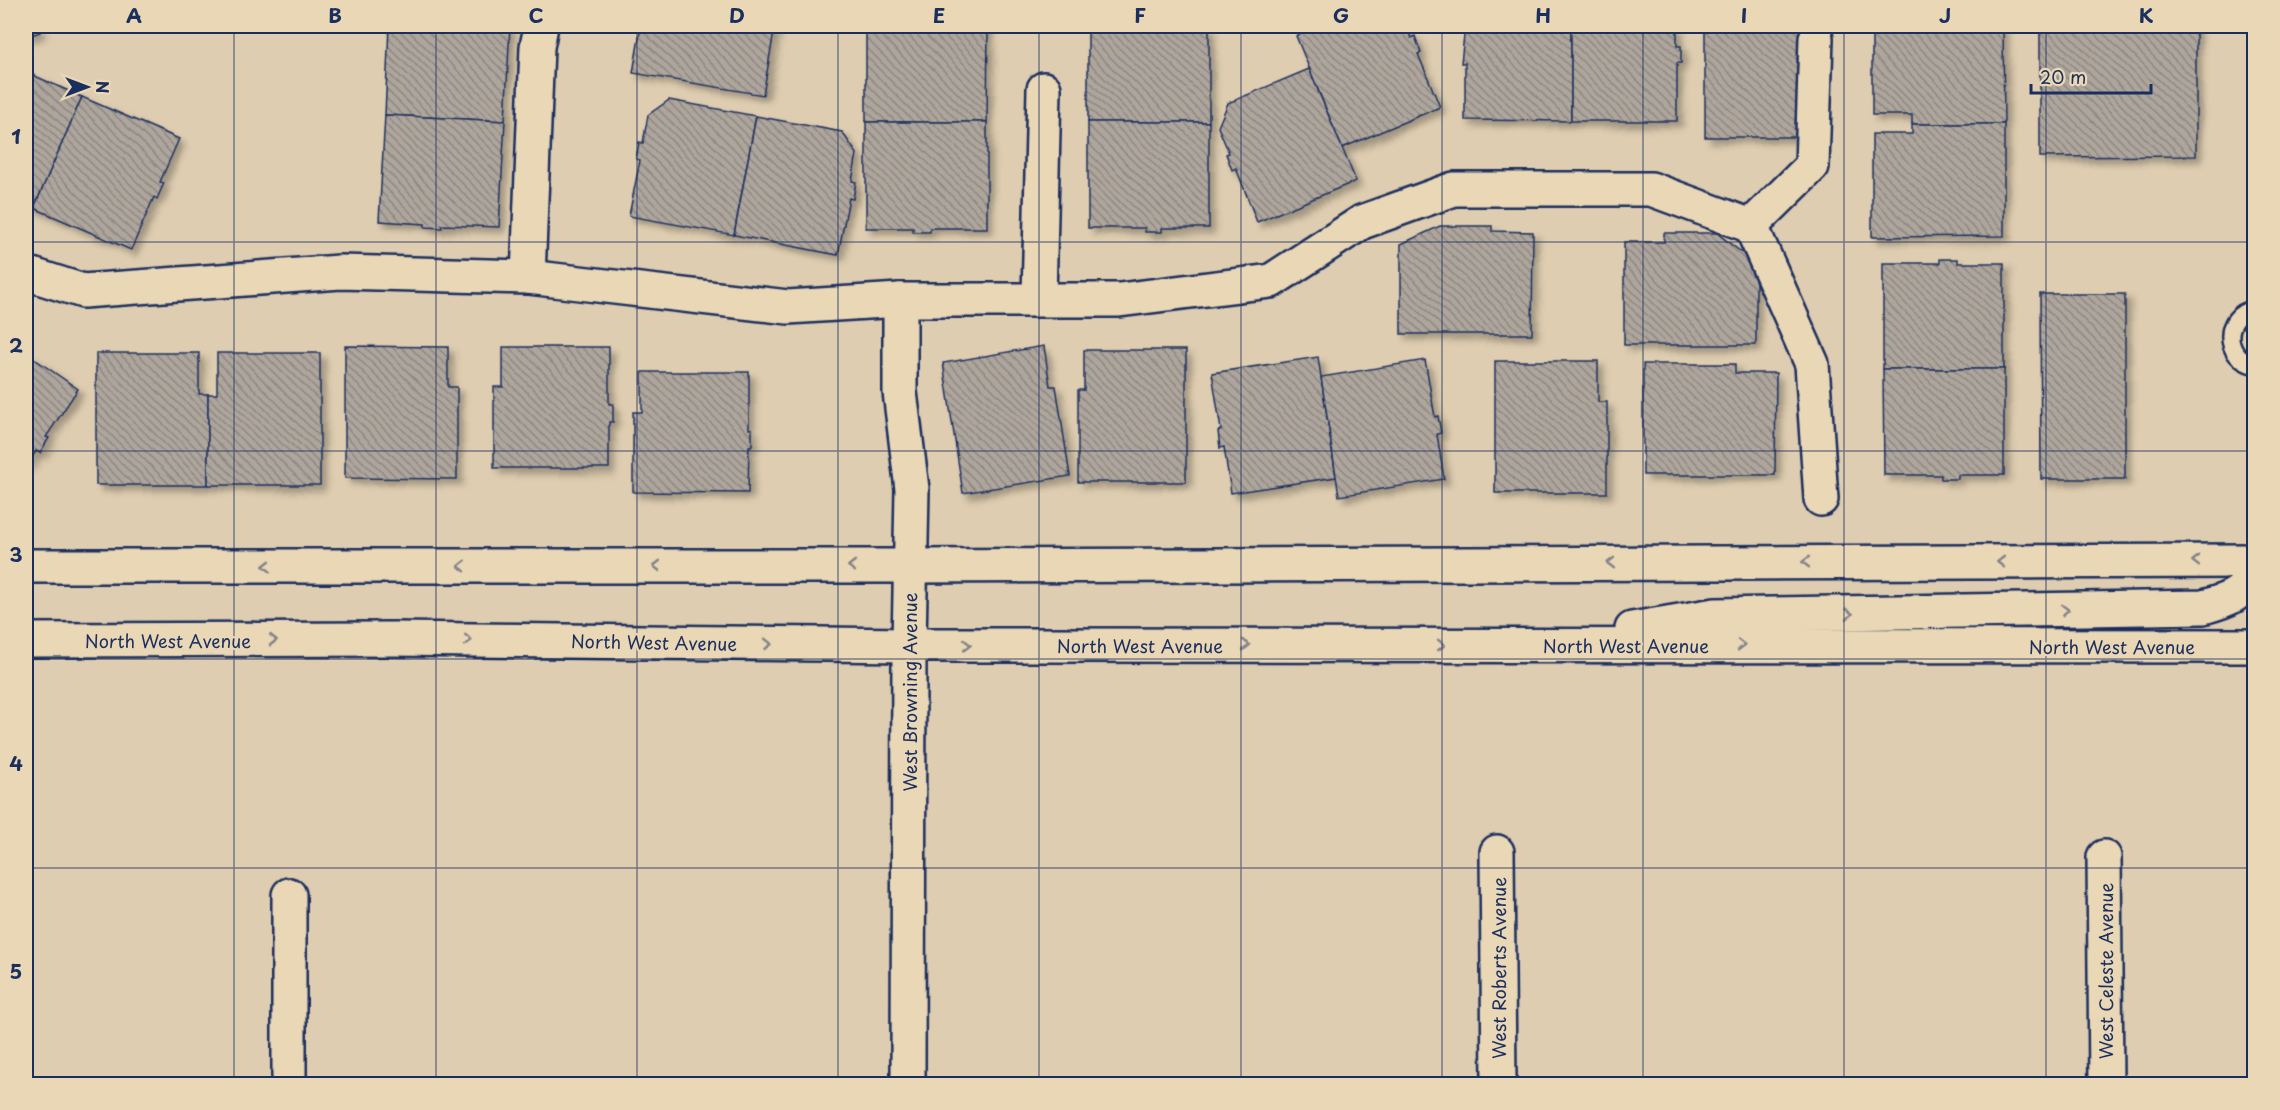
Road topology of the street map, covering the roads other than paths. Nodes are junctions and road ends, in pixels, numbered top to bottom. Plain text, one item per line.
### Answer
1 (541, 26) edge
2 (1816, 38) dead end
3 (1044, 89) dead end
4 (1752, 226) junction
5 (26, 273) edge
6 (528, 277) junction
7 (1039, 298) junction
8 (900, 300) junction
9 (2254, 309) edge
10 (2254, 365) edge
11 (1821, 499) dead end
12 (2254, 561) edge
13 (26, 566) edge
14 (910, 566) junction
15 (2254, 573) edge
16 (26, 640) edge
17 (909, 645) junction
18 (1541, 645) junction
19 (2254, 646) edge
20 (1497, 852) dead end
21 (2104, 857) dead end
22 (289, 895) dead end
23 (289, 1084) edge
24 (908, 1084) edge
25 (1499, 1084) edge
26 (2106, 1084) edge

1 - 6 main road
2 - 4 main road
3 - 7 main road
4 - 7 main road
4 - 11 main road
5 - 6 main road
6 - 8 main road
7 - 8 main road
8 - 14 main road, West Browning Avenue
9 - 10 lane
12 -> 14 main road
14 -> 13 main road
14 - 17 main road, West Browning Avenue
18 -> 15 main road
16 -> 17 main road, North West Avenue
17 -> 18 main road, North West Avenue
17 - 24 main road, West Browning Avenue
18 -> 19 main road, North West Avenue
20 - 25 main road, West Roberts Avenue
21 - 26 main road, West Celeste Avenue
22 - 23 main road

